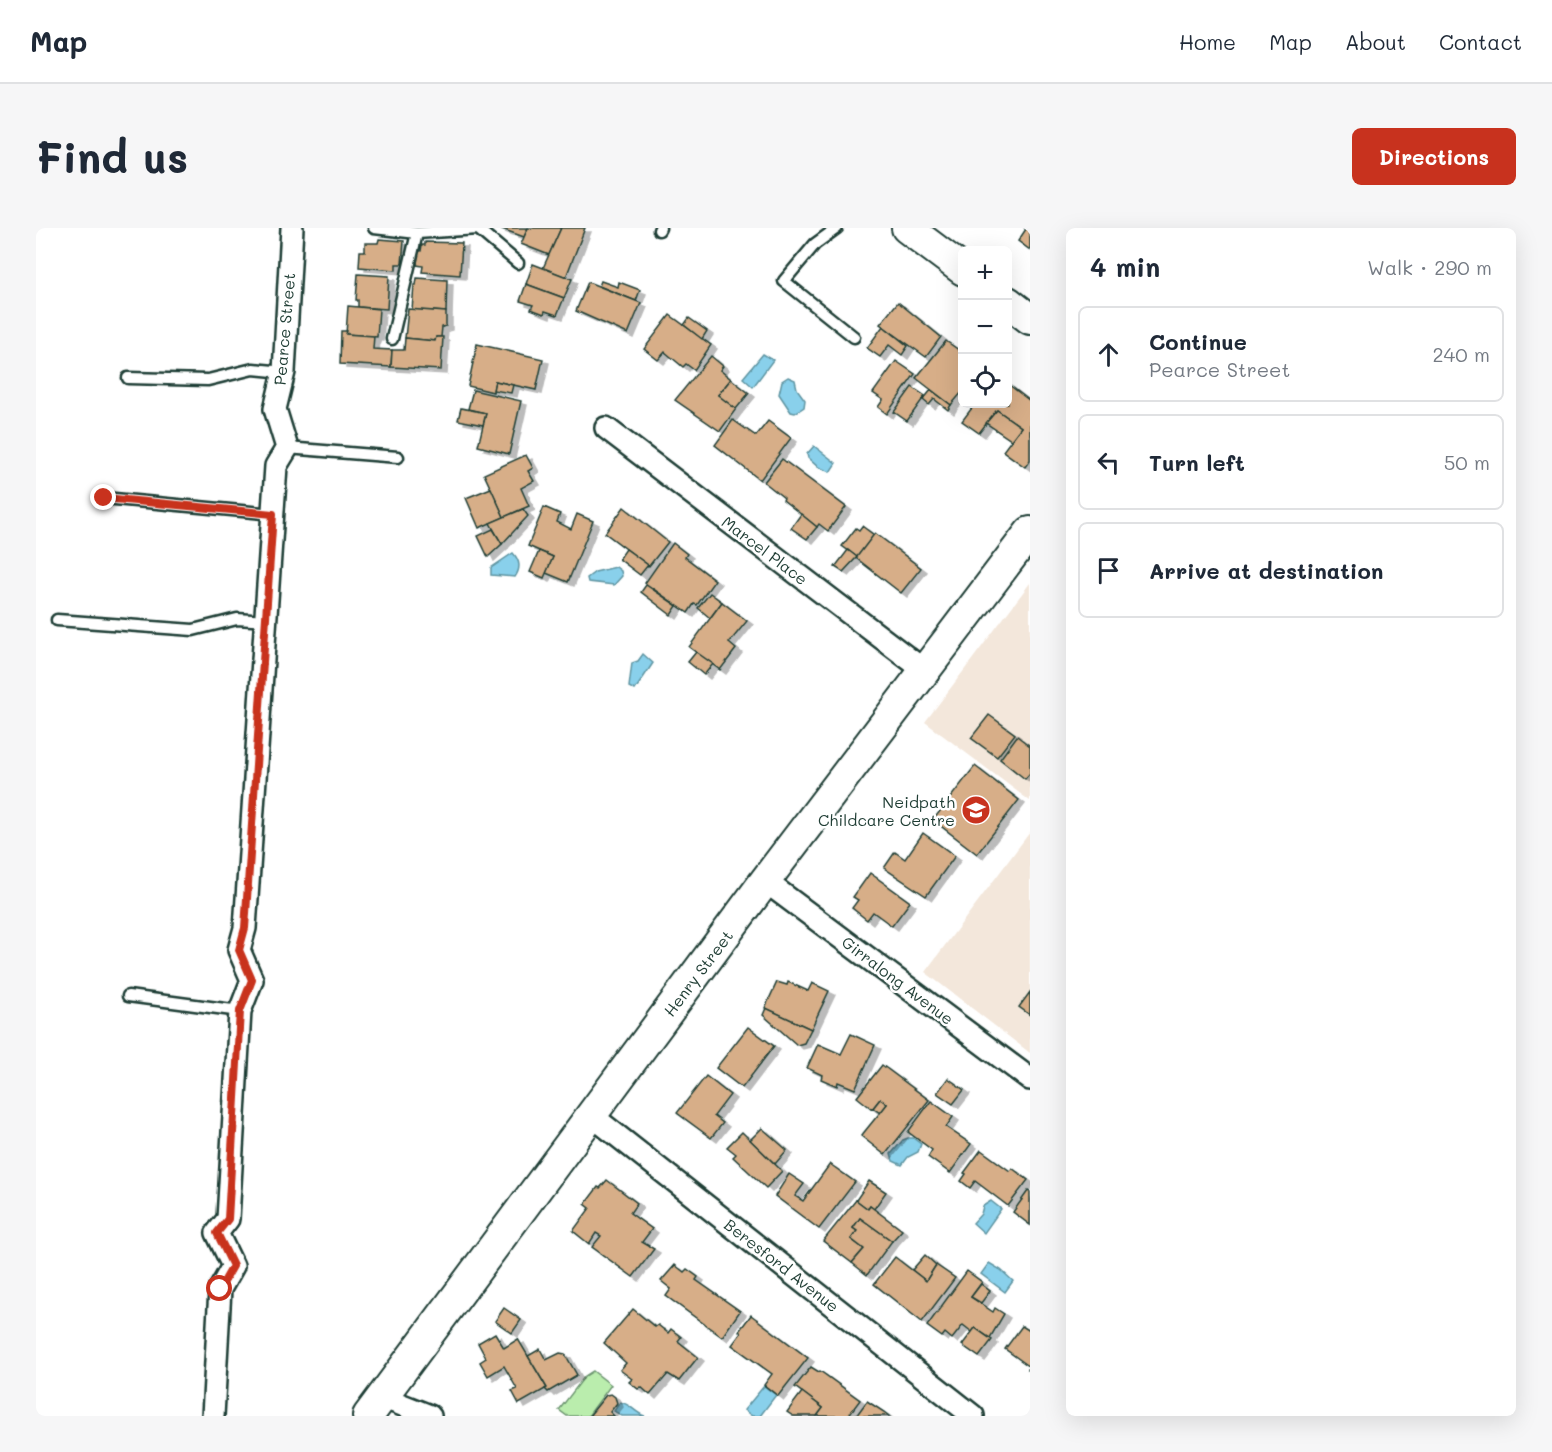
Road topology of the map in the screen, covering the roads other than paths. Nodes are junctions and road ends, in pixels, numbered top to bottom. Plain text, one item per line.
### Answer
1 (292, 228) edge
2 (374, 228) edge
3 (837, 228) edge
4 (907, 228) edge
5 (417, 232) junction
6 (518, 263) dead end
7 (958, 266) edge
8 (1012, 306) edge
9 (1030, 319) edge
10 (854, 336) dead end
11 (392, 339) dead end
12 (284, 372) junction
13 (128, 378) dead end
14 (606, 428) dead end
15 (287, 448) junction
16 (399, 457) dead end
17 (104, 498) dead end
18 (273, 514) junction
19 (1030, 532) edge
20 (57, 620) dead end
21 (266, 621) junction
22 (925, 671) junction
23 (765, 881) junction
24 (129, 996) dead end
25 (240, 1011) junction
26 (1030, 1078) edge
27 (591, 1114) junction
28 (375, 1407) edge
29 (213, 1416) edge
30 (430, 1416) edge
31 (973, 1416) edge

1 - 12 street, Pearce Street
2 - 5 lane
3 - 10 lane
4 - 7 street
5 - 6 lane
5 - 11 lane
8 - 9 street
12 - 13 lane
12 - 15 street, Pearce Street
14 - 22 street, Marcel Place
15 - 16 lane
15 - 18 street
17 - 18 lane
18 - 21 street
19 - 22 street, Henry Street
20 - 21 lane
21 - 25 street
22 - 23 street, Henry Street
23 - 26 street, Girralong Avenue
23 - 27 street, Henry Street
24 - 25 lane
25 - 29 street
27 - 28 street, Henry Street
27 - 31 street, Beresford Avenue
28 - 30 street

